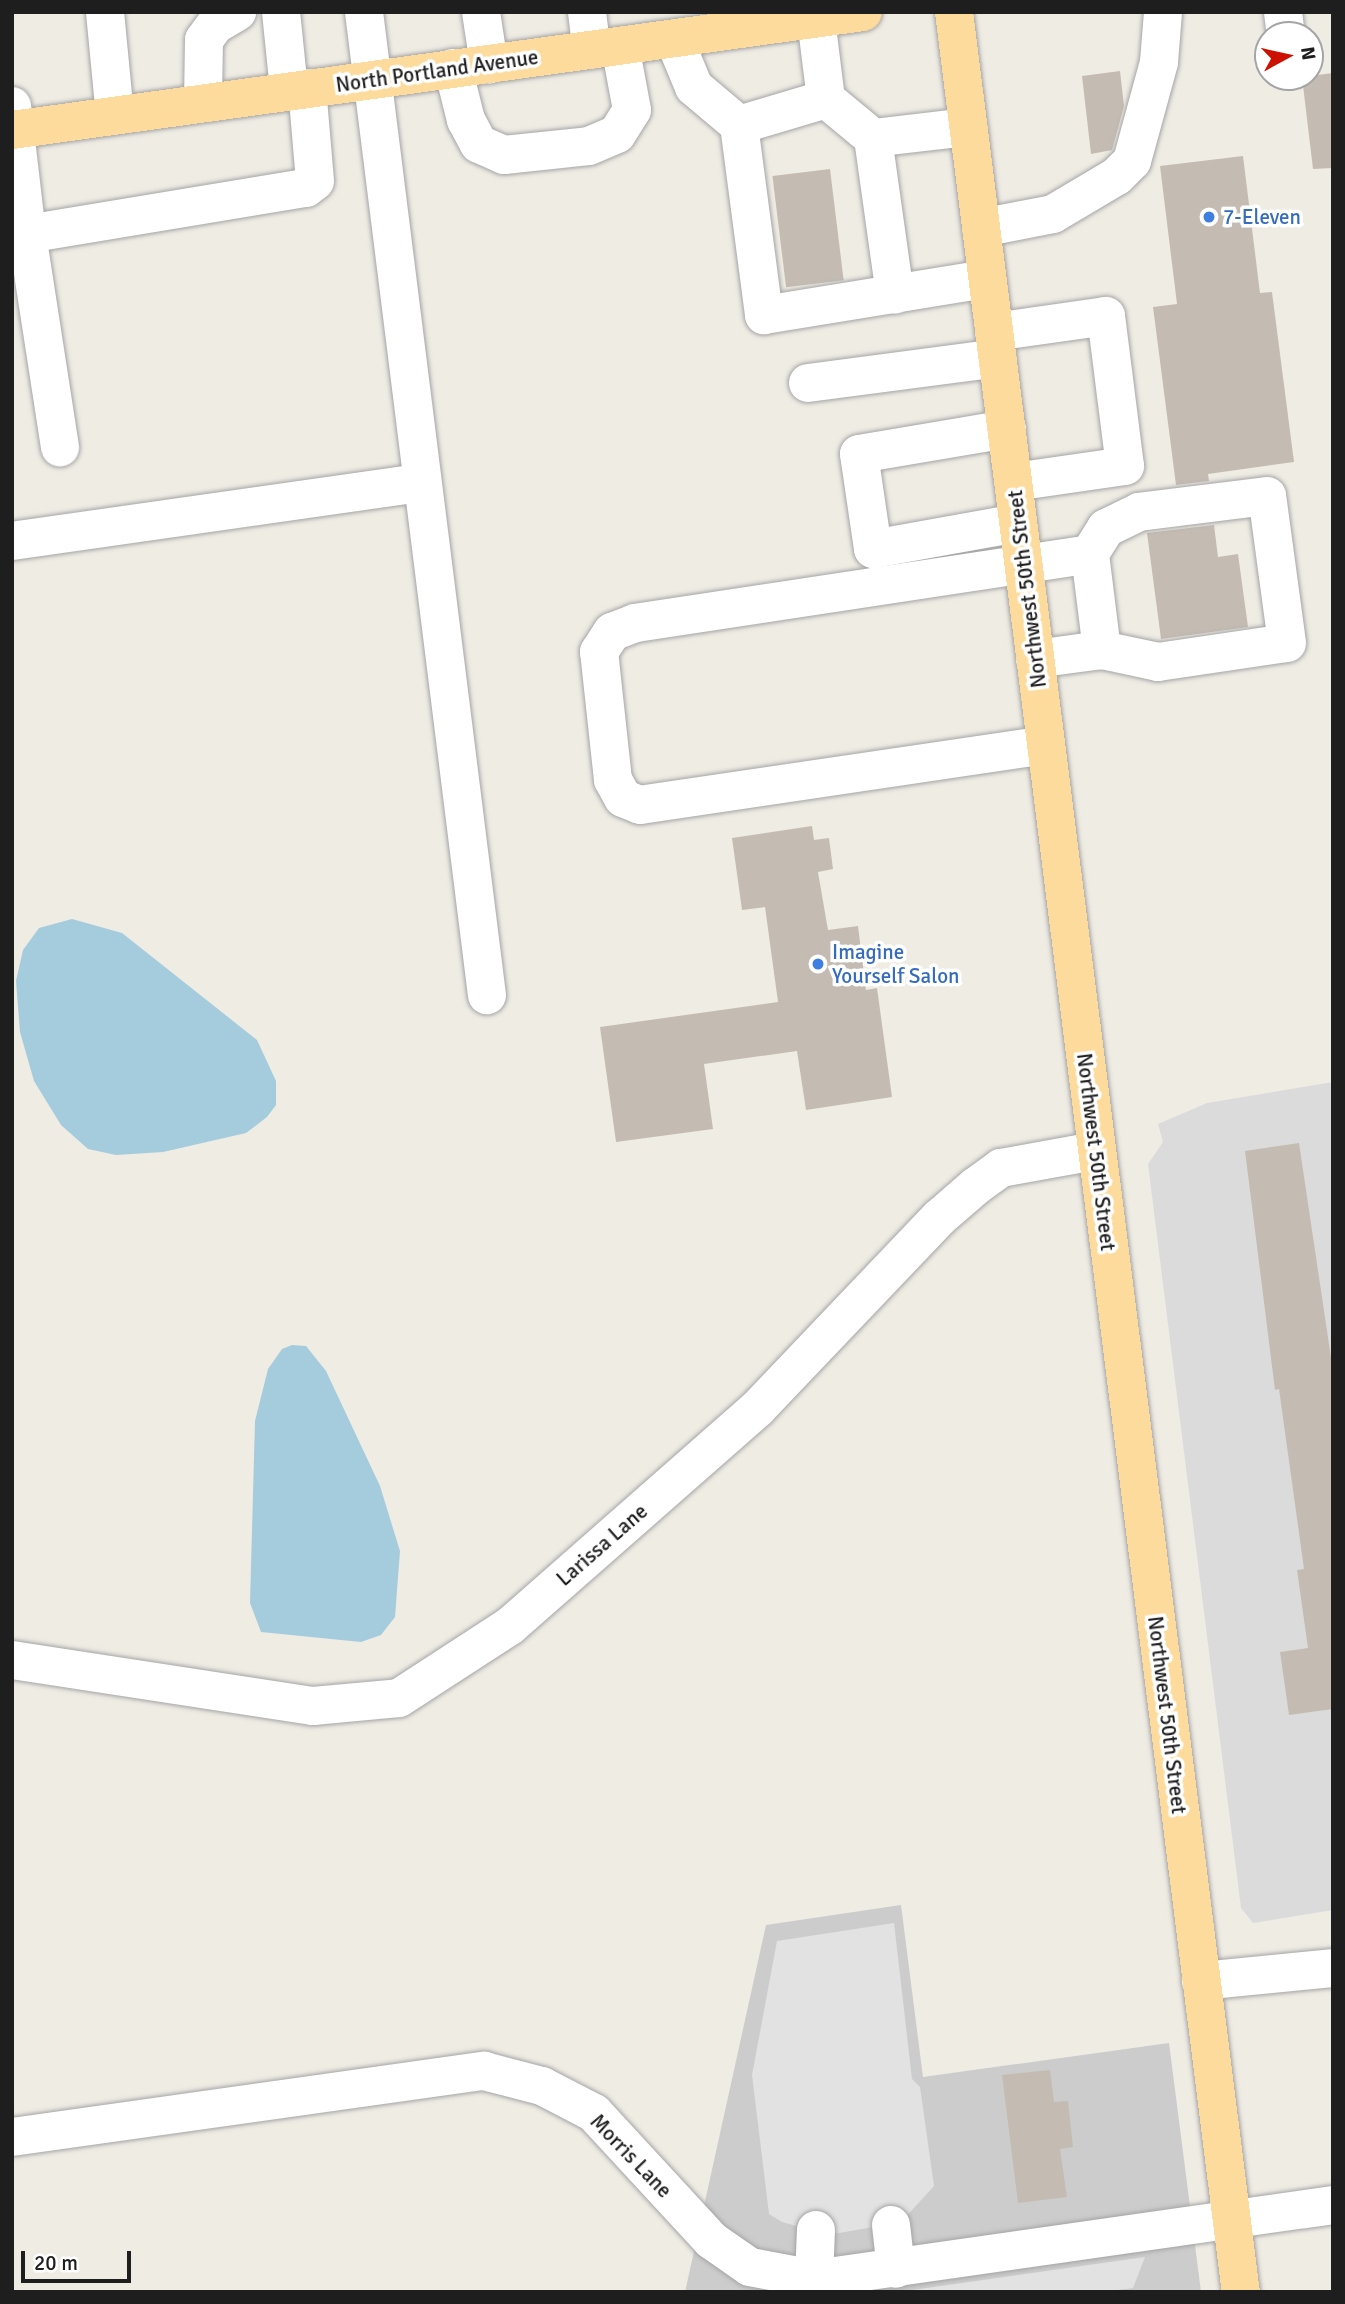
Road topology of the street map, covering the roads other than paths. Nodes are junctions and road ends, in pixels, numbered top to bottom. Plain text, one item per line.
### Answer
1 (105, 12) edge
2 (237, 12) edge
3 (281, 12) edge
4 (364, 12) edge
5 (481, 12) edge
6 (586, 12) edge
7 (863, 12) edge
8 (954, 12) edge
9 (1163, 12) edge
10 (822, 16) edge
11 (681, 29) edge
12 (606, 48) junction
13 (471, 66) junction
14 (375, 79) junction
15 (298, 89) junction
16 (826, 99) junction
17 (203, 103) junction
18 (115, 115) junction
19 (13, 122) edge
20 (739, 125) junction
21 (968, 127) junction
22 (873, 138) junction
23 (981, 229) junction
24 (27, 234) junction
25 (988, 279) junction
26 (895, 294) junction
27 (996, 345) junction
28 (808, 383) dead end
29 (1007, 429) junction
30 (60, 447) dead end
31 (1013, 482) junction
32 (421, 483) junction
33 (1018, 523) junction
34 (12, 541) edge
35 (1090, 554) junction
36 (1023, 563) junction
37 (1102, 650) junction
38 (1035, 659) junction
39 (1046, 745) junction
40 (488, 995) dead end
41 (1095, 1151) junction
42 (12, 1660) edge
43 (1333, 1968) edge
44 (1201, 1981) junction
45 (12, 2137) edge
46 (1333, 2205) edge
47 (1232, 2221) junction
48 (891, 2225) dead end
49 (816, 2230) dead end
50 (870, 2278) edge
51 (814, 2279) junction
52 (744, 2280) edge
53 (1241, 2292) edge

1 - 18 street
2 - 17 street
3 - 15 street
4 - 14 street
5 - 13 street
6 - 12 street
7 - 10 main road, North Portland Avenue
8 - 21 main road, Northwest 50th Street
9 - 23 street
10 - 11 main road, North Portland Avenue
10 - 16 street
11 - 12 main road, North Portland Avenue
11 - 20 street
12 - 13 main road, North Portland Avenue
12 - 13 street
13 - 14 main road, North Portland Avenue
14 - 15 main road, North Portland Avenue
14 - 32 street
15 - 17 main road, North Portland Avenue
15 - 24 street
16 - 20 street
16 - 22 street
17 - 18 main road, North Portland Avenue
18 - 19 main road, North Portland Avenue
19 - 24 street
20 - 26 street
21 - 22 street
21 - 23 main road, Northwest 50th Street
22 - 26 street
23 - 25 main road, Northwest 50th Street
24 - 30 street
25 - 26 street
25 - 27 main road, Northwest 50th Street
27 - 28 street
27 - 29 main road, Northwest 50th Street
27 - 31 street
29 - 31 main road, Northwest 50th Street
29 - 33 street
31 - 33 main road, Northwest 50th Street
32 - 34 street
32 - 40 street
33 - 36 main road, Northwest 50th Street
35 - 36 street
35 - 37 street
35 - 37 street
36 - 38 main road, Northwest 50th Street
36 - 39 street
37 - 38 street
38 - 39 main road, Northwest 50th Street
39 - 41 main road, Northwest 50th Street
41 - 42 street, Larissa Lane
41 - 44 main road, Northwest 50th Street
43 - 44 street
44 - 47 main road, Northwest 50th Street
45 - 52 street, Morris Lane
46 - 47 street, Morris Lane
47 - 50 street, Morris Lane
47 - 53 main road, Northwest 50th Street
48 - 50 street
49 - 51 street
50 - 51 street, Morris Lane
51 - 52 street, Morris Lane

